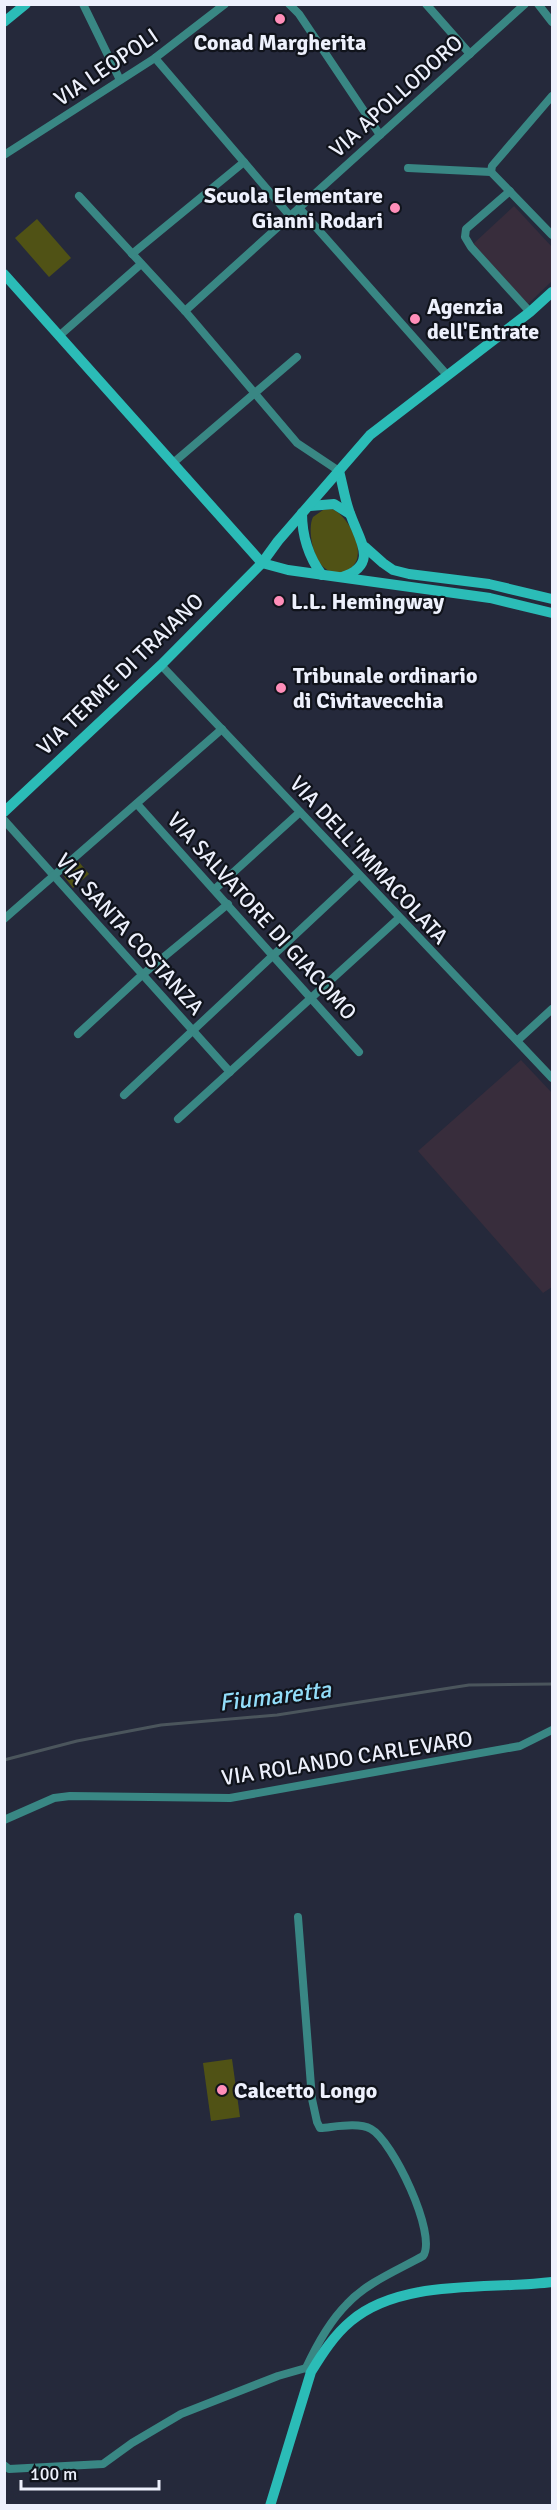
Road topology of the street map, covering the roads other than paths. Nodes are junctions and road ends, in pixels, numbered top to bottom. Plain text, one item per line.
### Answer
1 (26, 4) edge
2 (83, 4) edge
3 (225, 4) edge
4 (289, 4) edge
5 (426, 4) edge
6 (525, 4) edge
7 (538, 4) edge
8 (4, 22) edge
9 (552, 22) edge
10 (470, 54) junction
11 (155, 58) junction
12 (120, 81) junction
13 (552, 96) edge
14 (380, 135) junction
15 (4, 155) edge
16 (244, 162) junction
17 (408, 168) dead end
18 (492, 169) junction
19 (510, 191) junction
20 (79, 196) dead end
21 (299, 208) junction
22 (290, 216) junction
23 (552, 235) edge
24 (132, 254) junction
25 (141, 264) junction
26 (4, 274) edge
27 (552, 292) edge
28 (185, 311) junction
29 (530, 312) junction
30 (59, 336) junction
31 (297, 357) dead end
32 (447, 375) junction
33 (255, 393) junction
34 (173, 463) junction
35 (339, 471) junction
36 (306, 510) junction
37 (350, 514) junction
38 (365, 547) junction
39 (262, 563) junction
40 (322, 575) junction
41 (341, 577) junction
42 (552, 599) edge
43 (552, 613) edge
44 (161, 665) junction
45 (222, 729) junction
46 (137, 804) junction
47 (4, 812) edge
48 (300, 812) junction
49 (6, 825) edge
50 (359, 876) junction
51 (54, 877) junction
52 (215, 889) junction
53 (228, 904) junction
54 (399, 918) junction
55 (4, 920) edge
56 (274, 955) junction
57 (142, 975) junction
58 (311, 997) junction
59 (552, 1009) edge
60 (194, 1031) junction
61 (78, 1034) dead end
62 (518, 1040) junction
63 (359, 1052) dead end
64 (230, 1072) junction
65 (552, 1078) edge
66 (124, 1095) dead end
67 (178, 1119) dead end
68 (552, 1730) edge
69 (4, 1820) edge
70 (298, 1917) dead end
71 (552, 2282) edge
72 (309, 2370) junction
73 (6, 2470) edge
74 (270, 2505) edge

1 - 8 street
2 - 12 street
3 - 11 street, VIA LEOPOLI
4 - 14 street
5 - 10 street
6 - 10 street, VIA APOLLODORO
7 - 9 street
10 - 14 street, VIA APOLLODORO
11 - 12 street, VIA LEOPOLI
11 - 16 street
12 - 15 street, VIA LEOPOLI
13 - 18 street
14 - 21 street, VIA APOLLODORO
16 - 22 street
16 - 24 street
17 - 18 street
18 - 19 street
19 - 23 street
19 - 29 street
20 - 24 street
21 - 22 street, VIA APOLLODORO
21 - 32 street
22 - 28 street, VIA APOLLODORO
24 - 25 street
25 - 28 street
25 - 30 street
26 - 30 street
27 - 29 street
28 - 33 street
29 - 32 street
30 - 34 street
31 - 33 street
32 - 35 street
33 - 34 street
33 - 35 street
34 - 39 street
35 - 36 street, VIA TERME DI TRAIANO
35 - 37 street
36 - 37 street
36 - 39 street, VIA TERME DI TRAIANO
36 - 40 street
37 - 38 street
38 - 41 street
38 - 42 street
39 - 40 street
39 - 44 street, VIA TERME DI TRAIANO
40 - 41 street
41 - 43 street
44 - 45 street, VIA DELL'IMMACOLATA
44 - 47 street, VIA TERME DI TRAIANO
45 - 46 street
45 - 48 street, VIA DELL'IMMACOLATA
46 - 51 street
46 - 52 street, VIA SALVATORE DI GIACOMO
48 - 50 street, VIA DELL'IMMACOLATA
48 - 52 street
49 - 51 street, VIA SANTA COSTANZA
50 - 54 street, VIA DELL'IMMACOLATA
50 - 56 street
51 - 55 street
51 - 57 street, VIA SANTA COSTANZA
52 - 53 street, VIA SALVATORE DI GIACOMO
53 - 56 street, VIA SALVATORE DI GIACOMO
53 - 57 street
54 - 58 street
54 - 62 street, VIA DELL'IMMACOLATA
56 - 58 street, VIA SALVATORE DI GIACOMO
56 - 60 street
57 - 60 street, VIA SANTA COSTANZA
57 - 61 street
58 - 63 street, VIA SALVATORE DI GIACOMO
58 - 64 street
59 - 62 street
60 - 64 street, VIA SANTA COSTANZA
60 - 66 street
62 - 65 street, VIA DELL'IMMACOLATA
64 - 67 street
68 - 69 street, VIA ROLANDO CARLEVARO
70 - 72 street
71 - 72 street
72 - 73 street
72 - 74 street

